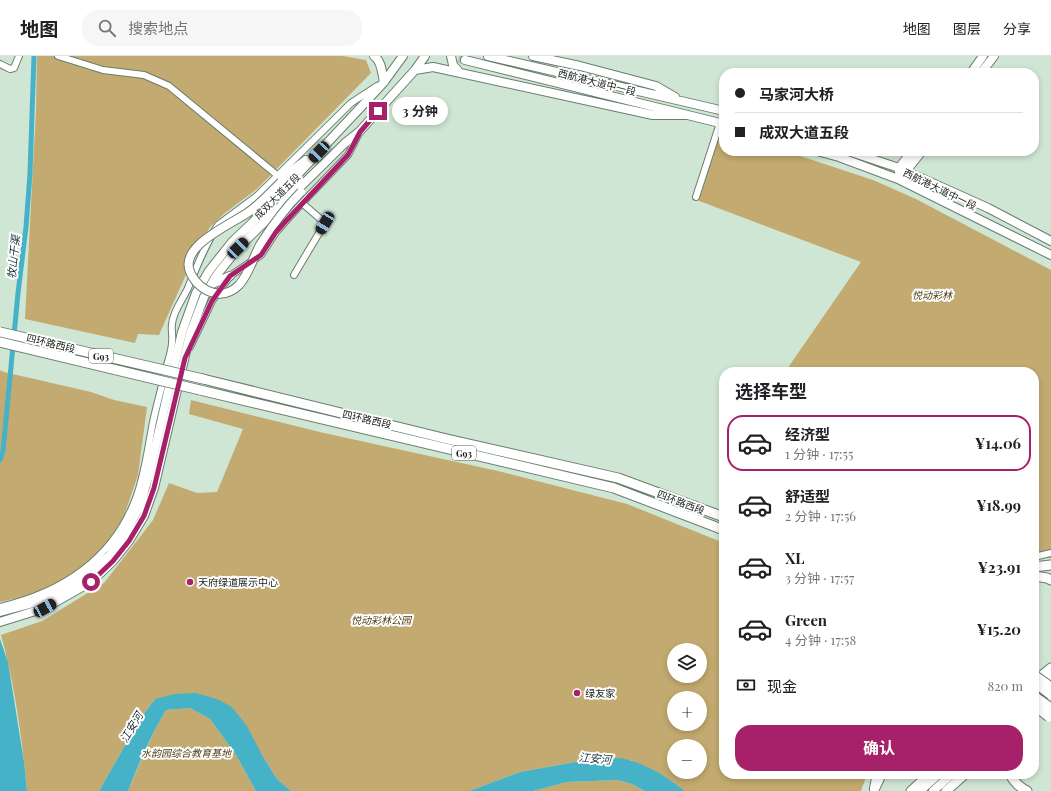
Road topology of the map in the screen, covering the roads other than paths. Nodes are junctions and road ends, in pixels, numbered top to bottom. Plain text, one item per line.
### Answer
1 (20, 56) edge
2 (58, 56) edge
3 (374, 56) edge
4 (425, 56) edge
5 (451, 56) edge
6 (488, 56) edge
7 (533, 56) edge
8 (983, 56) edge
9 (994, 56) edge
10 (402, 57) edge
11 (465, 60) dead end
12 (0, 64) edge
13 (975, 68) edge
14 (985, 68) edge
15 (415, 70) junction
16 (460, 73) junction
17 (384, 82) junction
18 (682, 102) junction
19 (719, 110) edge
20 (688, 115) junction
21 (719, 122) edge
22 (360, 132) junction
23 (719, 132) edge
24 (345, 143) junction
25 (322, 149) junction
26 (835, 156) edge
27 (862, 156) edge
28 (910, 156) edge
29 (917, 156) edge
30 (903, 170) junction
31 (279, 179) junction
32 (898, 179) junction
33 (696, 197) dead end
34 (302, 203) junction
35 (1051, 241) edge
36 (1051, 255) edge
37 (294, 275) dead end
38 (230, 276) junction
39 (212, 284) junction
40 (0, 332) edge
41 (0, 342) edge
42 (185, 358) junction
43 (719, 514) edge
44 (690, 518) junction
45 (719, 528) edge
46 (719, 532) edge
47 (1051, 553) edge
48 (1039, 556) edge
49 (1051, 565) edge
50 (1039, 567) edge
51 (1039, 577) edge
52 (1051, 580) edge
53 (0, 607) edge
54 (0, 612) edge
55 (0, 622) edge
56 (1051, 668) edge
57 (1051, 675) edge
58 (1039, 678) edge
59 (1039, 679) edge
60 (1039, 686) edge
61 (1039, 686) edge
62 (1051, 687) edge
63 (1051, 696) edge
64 (1039, 698) edge
65 (1039, 702) edge
66 (1039, 706) edge
67 (1039, 708) edge
68 (1050, 714) edge
69 (875, 779) edge
70 (879, 779) edge
71 (924, 779) edge
72 (933, 779) edge
73 (946, 779) edge
74 (959, 779) edge
75 (1013, 779) edge
76 (873, 791) edge
77 (911, 791) edge
78 (920, 791) edge
79 (933, 791) edge
80 (946, 791) edge
81 (1027, 791) edge

1 - 12 street
2 - 31 street
3 - 17 main road
4 - 15 main road, 成双大道五段
5 - 16 main road
6 - 18 main road, 西航港大道中一段
7 - 18 main road
8 - 13 main road
9 - 14 main road
10 - 17 main road, 成双大道五段
11 - 20 main road, 西航港大道中一段
15 - 16 main road
15 - 22 main road, 成双大道五段
16 - 20 main road
17 - 25 main road, 成双大道五段
17 - 31 street
18 - 19 main road, 西航港大道中一段
20 - 21 main road, 西航港大道中一段
22 - 24 main road, 成双大道五段
22 - 34 street
23 - 33 street
24 - 31 main road, bridge
24 - 39 main road, 成双大道五段
25 - 31 main road
25 - 54 main road, 成双大道五段
26 - 32 main road, 西航港大道中一段
27 - 30 main road, 西航港大道中一段
28 - 30 main road
29 - 30 main road
30 - 32 main road
30 - 35 main road, 西航港大道中一段
31 - 53 street
32 - 36 main road, 西航港大道中一段
34 - 37 street
34 - 38 street
38 - 39 main road
38 - 42 street
39 - 42 main road, 成双大道五段
40 - 43 highway, 四环路西段 / G93, bridge
41 - 44 highway, 四环路西段 / G93, bridge
42 - 55 main road, 成双大道五段
44 - 45 highway, 四环路西段 / G93
44 - 46 highway
47 - 48 street
49 - 50 highway
51 - 52 highway
56 - 58 highway
57 - 61 main road
59 - 62 highway, bridge
60 - 63 highway, bridge
62 - 64 main road
63 - 67 highway
65 - 68 highway, bridge
66 - 68 highway, bridge
69 - 76 street
70 - 76 main road
71 - 77 highway
72 - 78 main road
73 - 79 main road
74 - 80 highway
75 - 81 highway

